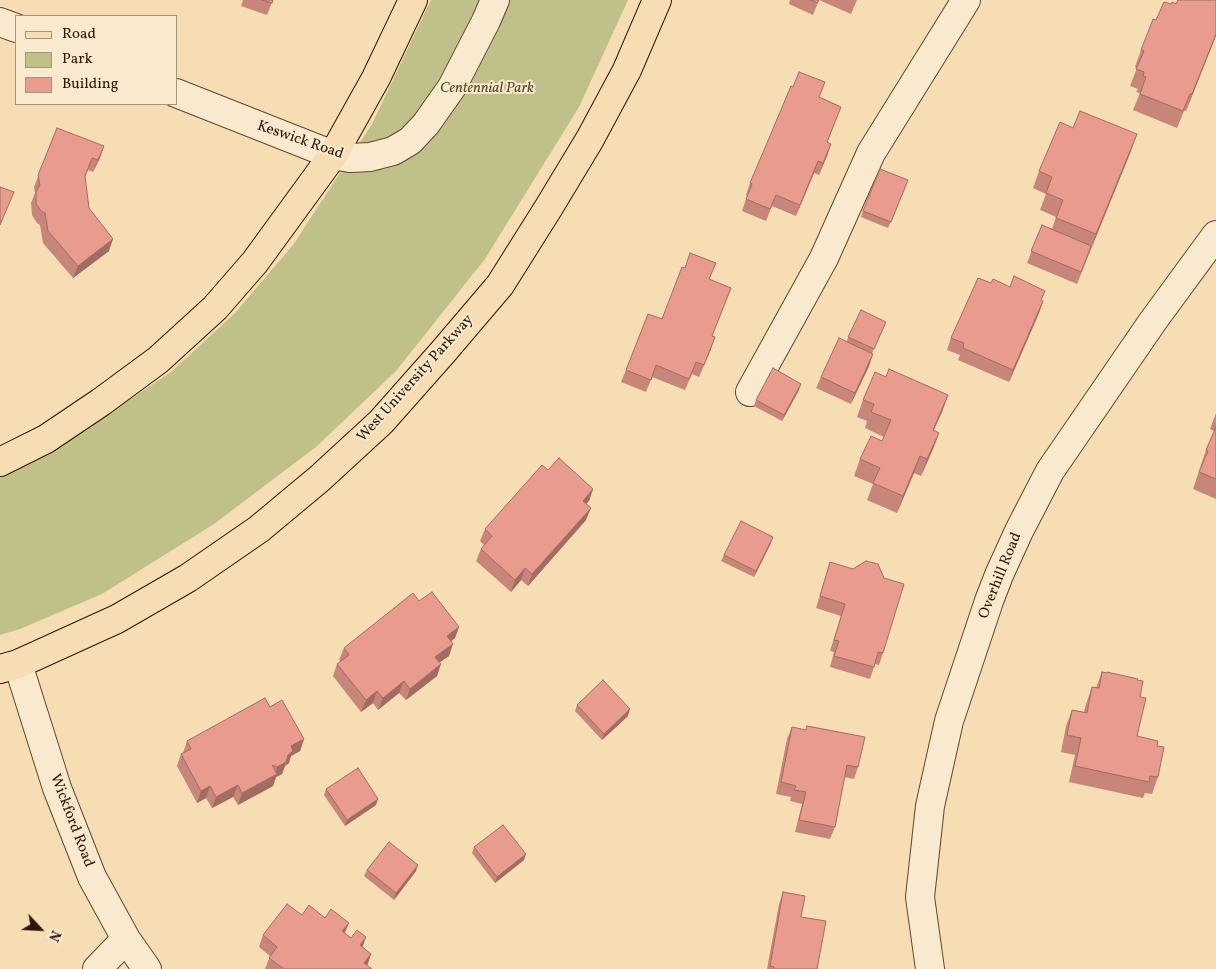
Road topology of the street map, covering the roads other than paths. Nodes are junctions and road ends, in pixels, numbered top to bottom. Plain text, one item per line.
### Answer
1 (413, 0) edge
2 (495, 0) edge
3 (657, 0) edge
4 (966, 0) edge
5 (0, 22) edge
6 (15, 28) edge
7 (178, 94) edge
8 (332, 155) junction
9 (1216, 235) edge
10 (750, 392) dead end
11 (0, 462) edge
12 (9, 666) edge
13 (126, 940) junction
14 (98, 969) edge
15 (146, 969) edge
16 (930, 969) edge

1 - 8 main road
2 - 8 street, Keswick Road
3 - 12 main road, West University Parkway
4 - 10 street
5 - 6 street
7 - 8 street, Keswick Road
8 - 11 main road
9 - 16 street, Overhill Road
12 - 13 street, Wickford Road
13 - 14 street
13 - 15 street, Wickford Road

